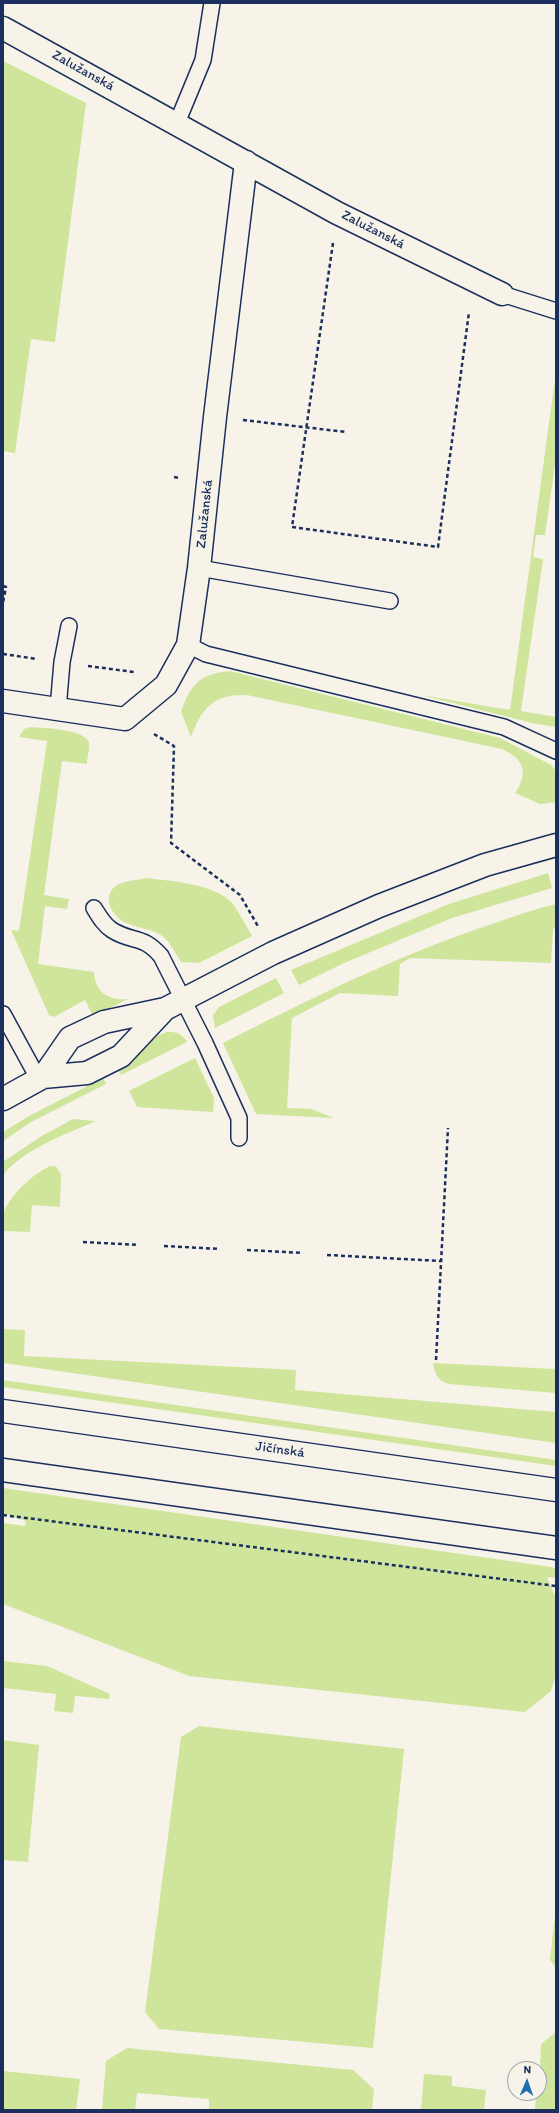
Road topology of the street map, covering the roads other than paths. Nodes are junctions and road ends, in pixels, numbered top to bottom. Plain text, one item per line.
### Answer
1 (212, 3) edge
2 (3, 28) edge
3 (177, 123) junction
4 (246, 162) junction
5 (502, 294) joint
6 (556, 311) edge
7 (199, 568) junction
8 (390, 601) dead end
9 (69, 626) dead end
10 (188, 645) junction
11 (3, 703) edge
12 (58, 709) junction
13 (556, 752) edge
14 (556, 845) edge
15 (94, 908) dead end
16 (174, 1005) junction
17 (3, 1014) edge
18 (41, 1078) junction
19 (3, 1099) edge
20 (240, 1138) dead end
21 (3, 1411) edge
22 (3, 1470) edge
23 (556, 1490) edge
24 (556, 1548) edge

1 - 3 lane
2 - 3 street, Zalužanská
3 - 4 street, Zalužanská
4 - 5 street, Zalužanská
4 - 7 street, Zalužanská
5 - 6 lane
7 - 8 lane
7 - 10 street, Zalužanská
9 - 12 lane
10 - 12 street, Zalužanská
10 - 13 lane
11 - 12 street, Zalužanská
14 - 16 street
15 - 16 lane
16 - 18 street
16 - 18 street
16 - 20 lane
17 - 18 lane
18 - 19 street
21 - 23 street, Jičínská
22 - 24 street

